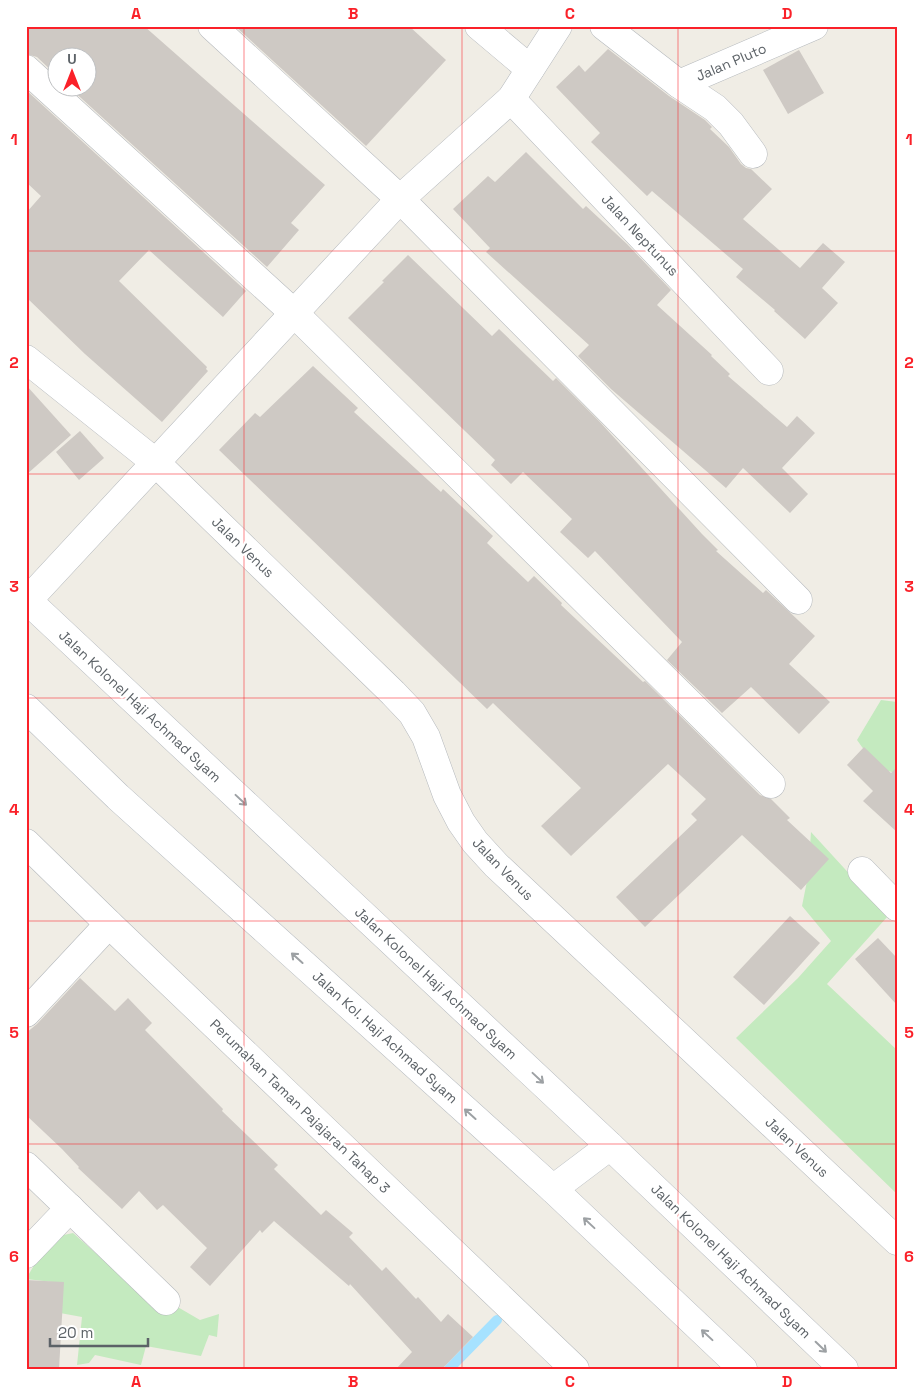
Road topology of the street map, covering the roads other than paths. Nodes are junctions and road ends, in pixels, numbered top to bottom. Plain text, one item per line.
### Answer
1 (212, 26) edge
2 (479, 26) edge
3 (558, 26) edge
4 (604, 26) edge
5 (814, 26) edge
6 (26, 68) edge
7 (530, 69) junction
8 (679, 84) junction
9 (511, 99) junction
10 (753, 154) dead end
11 (400, 199) junction
12 (295, 314) junction
13 (27, 360) edge
14 (769, 371) dead end
15 (155, 462) junction
16 (27, 600) edge
17 (798, 600) dead end
18 (26, 708) edge
19 (771, 784) dead end
20 (26, 843) edge
21 (862, 871) dead end
22 (897, 907) edge
23 (109, 924) junction
24 (26, 1013) edge
25 (610, 1146) junction
26 (26, 1166) edge
27 (553, 1189) junction
28 (70, 1208) junction
29 (897, 1241) edge
30 (26, 1254) edge
31 (166, 1301) dead end
32 (575, 1369) edge
33 (743, 1369) edge
34 (844, 1369) edge

1 - 11 street
2 - 7 street
3 - 7 street
4 - 8 street, Jalan Pluto
5 - 8 street, Jalan Pluto
6 - 12 street
7 - 9 street
8 - 10 street
9 - 11 street
9 - 14 street, Jalan Neptunus
11 - 12 street
11 - 17 street
12 - 15 street
12 - 19 street
13 - 15 street, Jalan Venus
15 - 16 street
15 - 29 street, Jalan Venus
16 -> 25 street, Jalan Kolonel Haji Achmad Syam
27 -> 18 street, Jalan Kol. Haji Achmad Syam
20 - 23 street, Perumahan Taman Pajajaran Tahap 3
21 - 22 street
23 - 24 street
23 - 32 street, Perumahan Taman Pajajaran Tahap 3
25 - 27 street
25 -> 34 street, Jalan Kolonel Haji Achmad Syam
26 - 28 street
33 -> 27 street, Jalan Kol. Haji Achmad Syam
28 - 30 street
28 - 31 street

